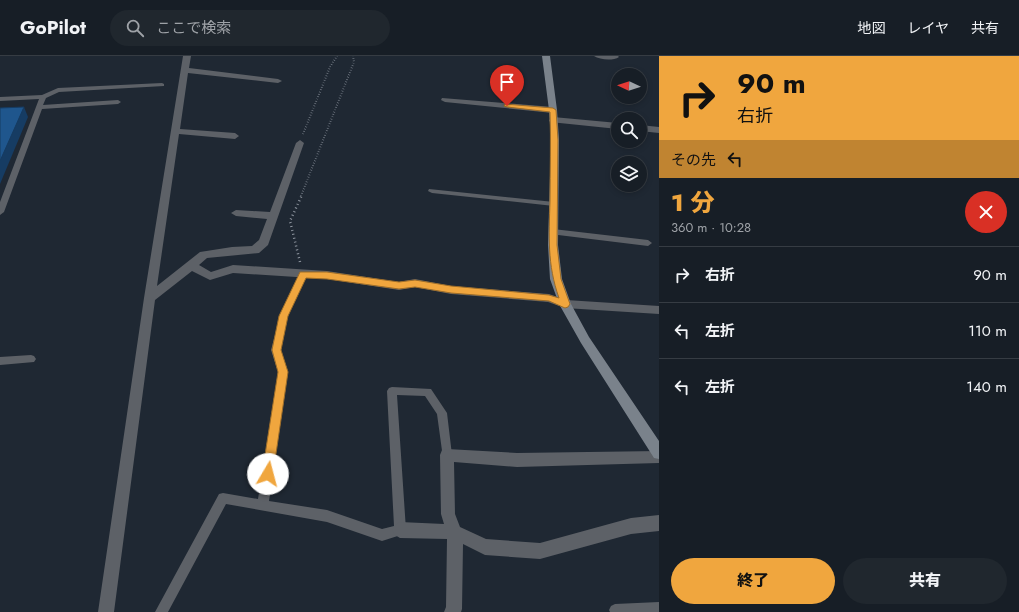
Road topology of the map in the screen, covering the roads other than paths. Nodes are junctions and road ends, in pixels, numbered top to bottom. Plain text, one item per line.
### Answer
1 (187, 56) edge
2 (546, 56) edge
3 (598, 56) edge
4 (615, 58) dead end
5 (185, 70) junction
6 (278, 81) dead end
7 (162, 85) dead end
8 (43, 97) junction
9 (0, 99) edge
10 (445, 100) dead end
11 (118, 102) dead end
12 (39, 107) junction
13 (553, 115) junction
14 (611, 125) edge
15 (647, 129) edge
16 (659, 130) edge
17 (176, 131) junction
18 (235, 136) dead end
19 (300, 143) road end
20 (432, 191) dead end
21 (554, 204) junction
22 (0, 212) edge
23 (236, 213) dead end
24 (273, 216) junction
25 (553, 232) junction
26 (648, 243) dead end
27 (192, 266) junction
28 (303, 275) junction
29 (150, 298) junction
30 (565, 304) junction
31 (659, 310) edge
32 (31, 359) dead end
33 (0, 361) edge
34 (659, 453) edge
35 (447, 455) junction
36 (659, 458) edge
37 (263, 504) junction
38 (659, 523) edge
39 (400, 530) junction
40 (455, 532) junction
41 (659, 608) edge
42 (615, 610) dead end
43 (106, 612) edge
44 (162, 612) edge
45 (452, 612) edge

1 - 5 street
2 - 13 street
3 - 4 street
5 - 6 street
5 - 17 street
7 - 8 lane
8 - 9 lane
8 - 12 lane
10 - 13 street
11 - 12 lane
12 - 22 lane
13 - 14 street
13 - 21 street
15 - 16 street
17 - 18 street
17 - 29 street
19 - 24 street
20 - 21 lane
21 - 25 street
23 - 24 street
24 - 27 street
25 - 26 lane
25 - 30 street
27 - 28 street
27 - 29 street
28 - 30 street
28 - 37 lane
29 - 43 street
30 - 31 street
30 - 34 street
32 - 33 lane
35 - 36 street
35 - 39 lane
35 - 40 street
37 - 39 lane
37 - 44 lane
38 - 40 street
39 - 40 street
40 - 45 street
41 - 42 lane

